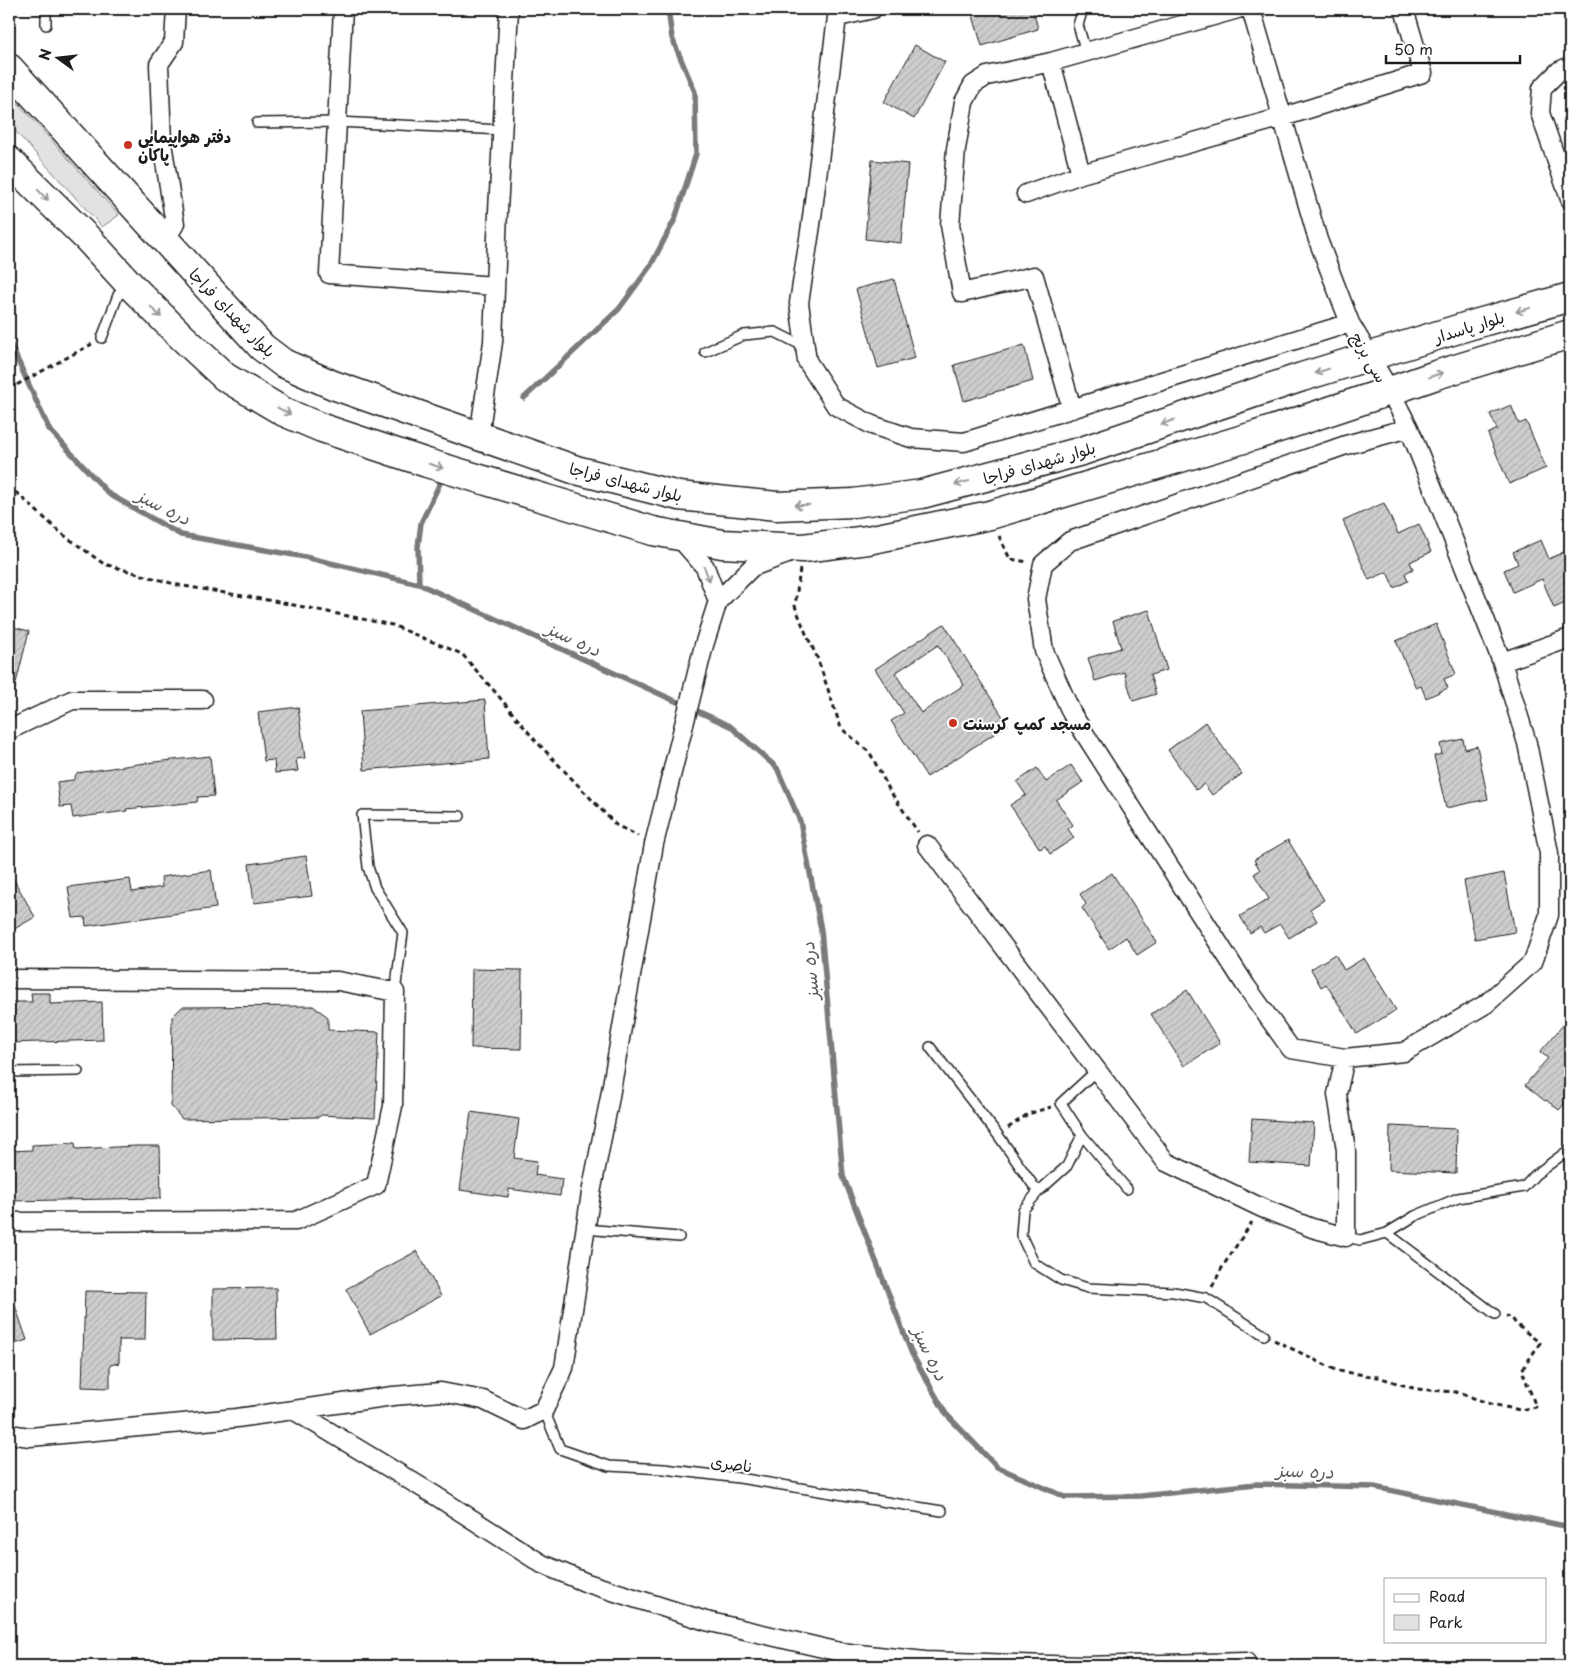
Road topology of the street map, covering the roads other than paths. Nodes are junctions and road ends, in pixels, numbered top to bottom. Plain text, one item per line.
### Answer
1 (46, 9) edge
2 (176, 9) edge
3 (343, 9) edge
4 (509, 9) edge
5 (873, 9) edge
6 (1083, 9) edge
7 (1238, 9) edge
8 (1251, 9) edge
9 (1404, 9) edge
10 (838, 13) edge
11 (46, 25) dead end
12 (1086, 52) junction
13 (1051, 62) junction
14 (1570, 66) edge
15 (9, 68) edge
16 (1283, 117) junction
17 (337, 122) junction
18 (257, 123) dead end
19 (502, 130) junction
20 (9, 161) edge
21 (1081, 174) junction
22 (1026, 194) dead end
23 (1570, 200) edge
24 (165, 240) junction
25 (495, 286) junction
26 (132, 287) junction
27 (1570, 297) edge
28 (1350, 323) junction
29 (1570, 334) edge
30 (102, 338) road end
31 (805, 347) junction
32 (705, 352) dead end
33 (1369, 357) junction
34 (1390, 391) junction
35 (1072, 409) junction
36 (1409, 428) junction
37 (479, 436) junction
38 (678, 536) junction
39 (803, 548) junction
40 (718, 601) junction
41 (1570, 638) edge
42 (1502, 662) junction
43 (203, 700) dead end
44 (9, 730) edge
45 (460, 816) dead end
46 (927, 845) road end
47 (9, 979) edge
48 (395, 992) junction
49 (930, 1047) dead end
50 (1345, 1058) junction
51 (78, 1071) dead end
52 (1096, 1071) junction
53 (9, 1072) edge
54 (1082, 1135) junction
55 (1570, 1149) edge
56 (1127, 1189) dead end
57 (1038, 1192) junction
58 (9, 1222) edge
59 (585, 1229) junction
60 (1388, 1233) junction
61 (679, 1237) dead end
62 (1346, 1237) junction
63 (1496, 1314) road end
64 (1264, 1335) road end
65 (544, 1410) junction
66 (295, 1411) junction
67 (9, 1434) edge
68 (942, 1510) dead end
69 (925, 1664) edge
70 (1246, 1664) edge
71 (1084, 1666) edge

1 - 11 lane
2 - 24 street
3 - 17 street
4 - 19 street
5 - 10 street
6 - 12 lane
7 - 12 street
8 - 16 street, سی برنج
9 - 16 street
10 - 31 street
12 - 13 street
13 - 21 street
13 - 35 street
14 - 23 street
15 - 24 main road, بلوار شهدای فراجا
16 - 21 street
16 - 28 street, سی برنج
17 - 18 lane
17 - 19 lane
17 - 25 street
19 - 25 street
20 -> 26 main road
21 - 22 street
24 - 37 main road, بلوار شهدای فراجا
25 - 37 street
26 - 30 lane
26 -> 38 main road
27 -> 33 main road, بلوار پاسدار
28 - 33 street, سی برنج
28 - 35 street
34 -> 29 main road
31 - 32 lane
31 - 35 street
33 - 34 street, سی برنج
33 -> 37 main road, بلوار شهدای فراجا
34 - 36 street, سی برنج
34 - 39 main road
36 - 42 street, سی برنج
36 - 50 street, سی برنج
38 - 39 main road
38 -> 40 street
39 - 40 street
40 - 59 street
41 - 42 street
42 - 50 street, سی برنج
43 - 44 street
45 - 48 lane
46 - 52 street
47 - 48 street
48 - 58 street
49 - 57 lane
50 - 62 street
51 - 53 lane
52 - 54 lane
52 - 62 street
54 - 56 lane
54 - 57 lane
55 - 60 lane
57 - 64 lane
59 - 61 lane
59 - 65 street
60 - 62 lane
60 - 63 lane
65 - 66 street
65 - 68 lane, ناصری
66 - 67 street
66 - 69 street
69 - 71 street
70 - 71 street

